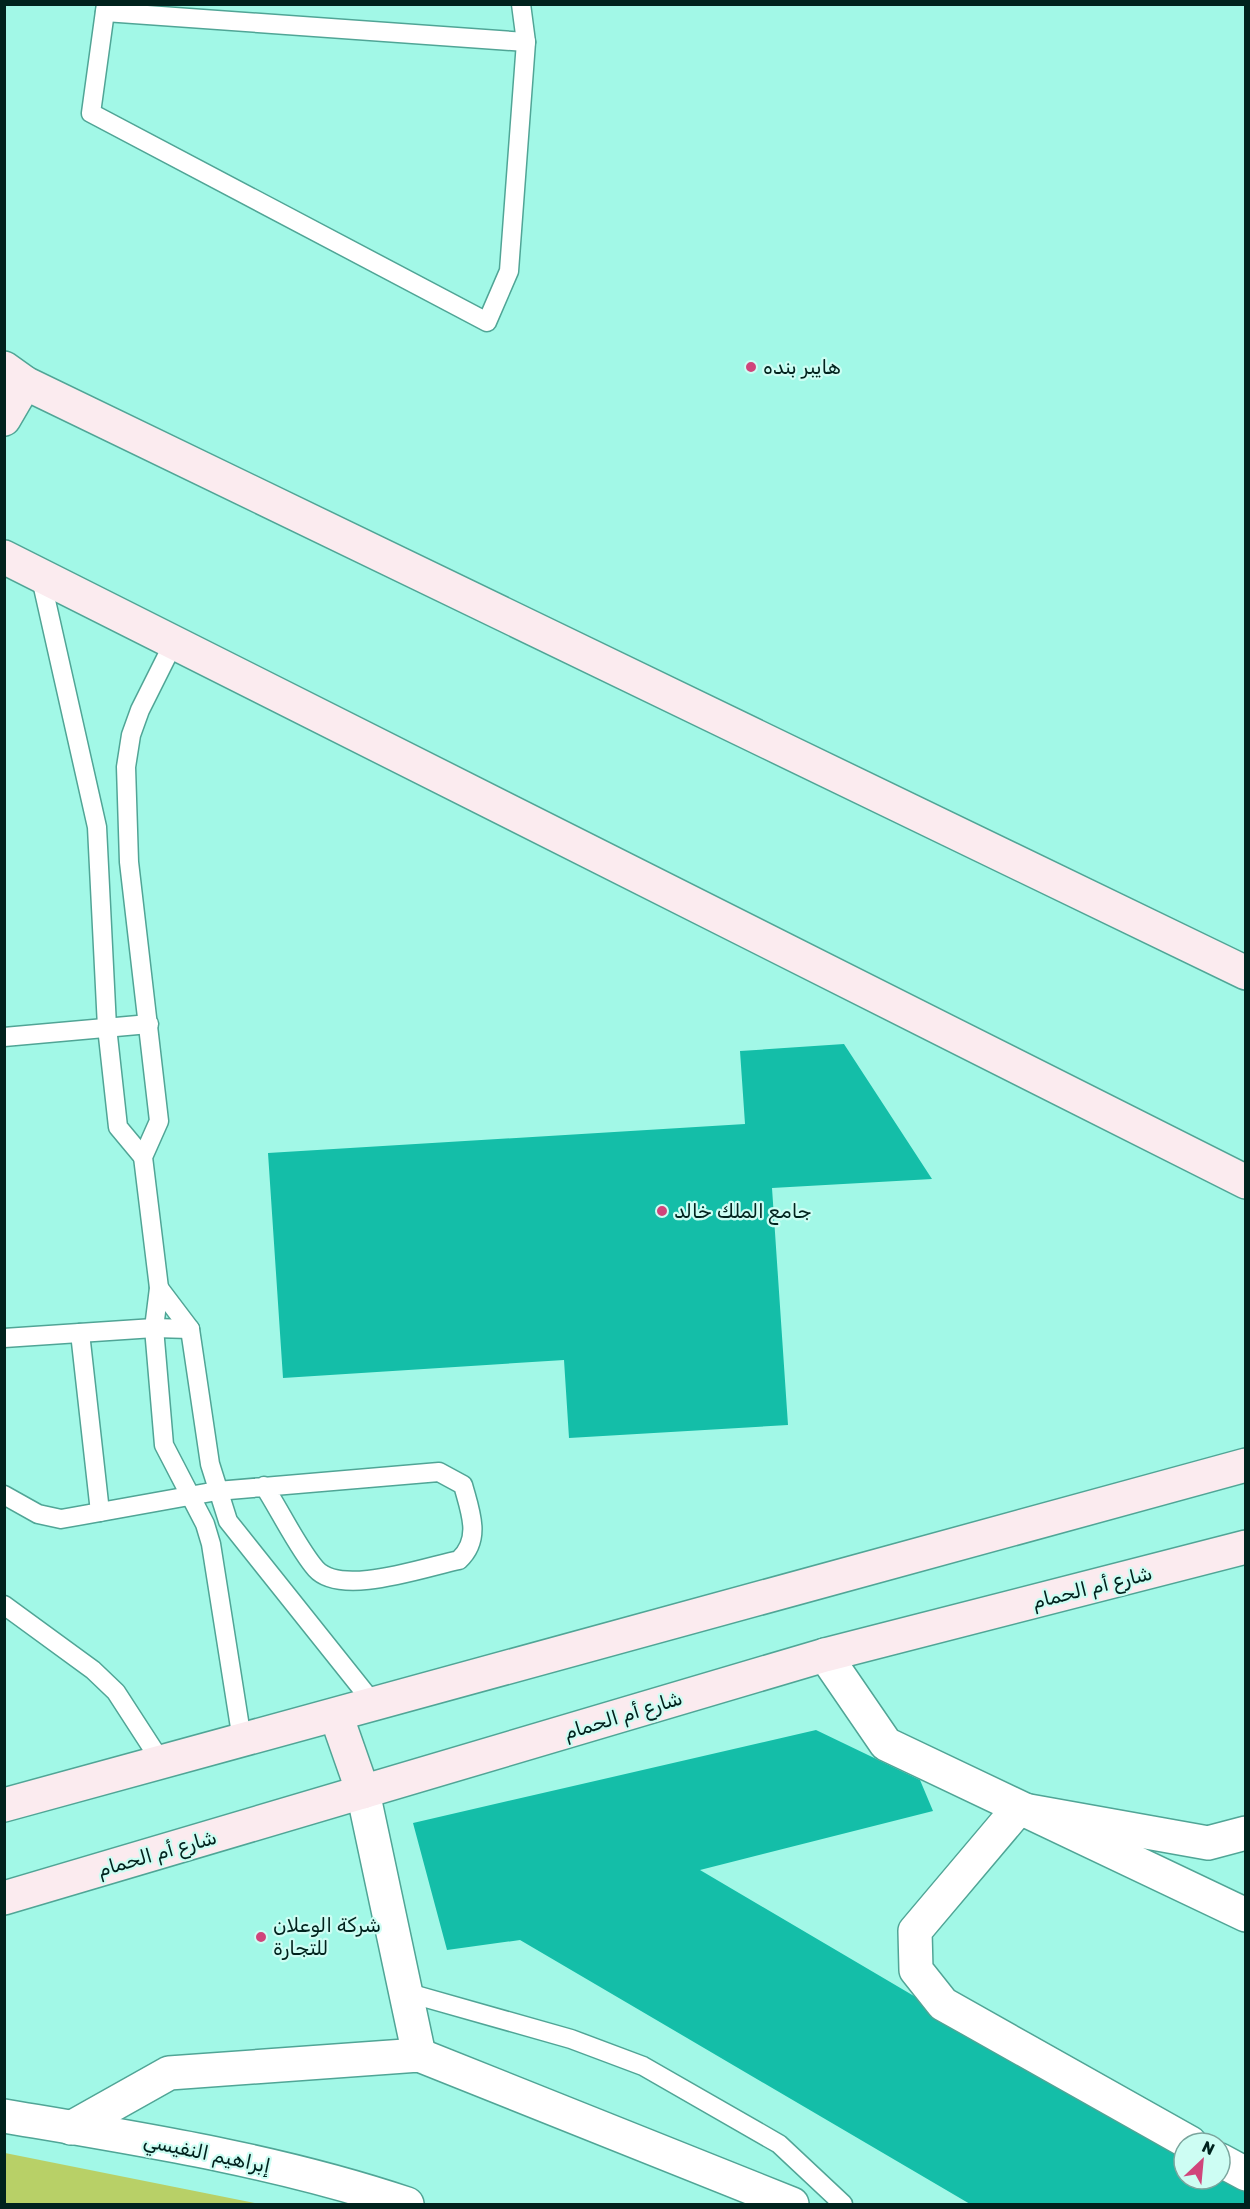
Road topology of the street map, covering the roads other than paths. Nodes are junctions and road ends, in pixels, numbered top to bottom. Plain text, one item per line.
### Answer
1 (520, 4) edge
2 (105, 8) edge
3 (526, 42) junction
4 (15, 376) edge
5 (4, 419) edge
6 (4, 557) edge
7 (40, 574) junction
8 (174, 642) junction
9 (1245, 973) edge
10 (148, 1024) junction
11 (107, 1027) junction
12 (4, 1037) edge
13 (143, 1157) junction
14 (1245, 1182) edge
15 (159, 1288) junction
16 (154, 1328) junction
17 (190, 1329) junction
18 (80, 1333) junction
19 (4, 1338) edge
20 (1245, 1465) edge
21 (264, 1486) junction
22 (217, 1491) junction
23 (4, 1495) edge
24 (189, 1496) junction
25 (100, 1512) junction
26 (1245, 1547) edge
27 (4, 1605) edge
28 (825, 1655) junction
29 (374, 1704) junction
30 (336, 1714) junction
31 (242, 1740) junction
32 (162, 1762) junction
33 (363, 1792) junction
34 (4, 1805) edge
35 (1018, 1809) junction
36 (1245, 1833) edge
37 (4, 1898) edge
38 (1245, 1915) edge
39 (405, 1992) junction
40 (419, 2055) junction
41 (4, 2116) edge
42 (71, 2128) junction
43 (1172, 2133) edge
44 (1232, 2167) edge
45 (1245, 2175) edge
46 (407, 2205) edge
47 (792, 2205) edge
48 (843, 2205) edge

1 - 3 lane
2 - 3 lane
2 - 3 lane
4 - 5 street
4 - 9 street
6 - 7 street
7 - 8 street
7 - 11 lane
8 - 10 lane
8 - 14 street
10 - 11 lane
10 - 13 lane
11 - 12 lane
11 - 13 lane
13 - 15 lane
15 - 16 lane
15 - 17 lane
16 - 17 lane
16 - 18 lane
16 - 24 lane
17 - 22 lane
18 - 19 lane
18 - 25 lane
20 - 29 street
21 - 21 lane
21 - 22 lane
22 - 24 lane
22 - 29 lane
23 - 25 lane
24 - 25 lane
24 - 31 lane
26 - 28 street, شارع أم الحمام
27 - 32 lane
28 - 33 street, شارع أم الحمام
28 - 35 street
29 - 30 street
30 - 31 street
30 - 33 street
31 - 32 street
32 - 34 street
33 - 37 street, شارع أم الحمام
33 - 39 street
35 - 36 street
35 - 38 street
35 - 43 street
39 - 40 street
39 - 48 lane
40 - 42 street
40 - 47 street
41 - 42 street, إبراهيم النفيسي
42 - 46 street, إبراهيم النفيسي
44 - 45 street

